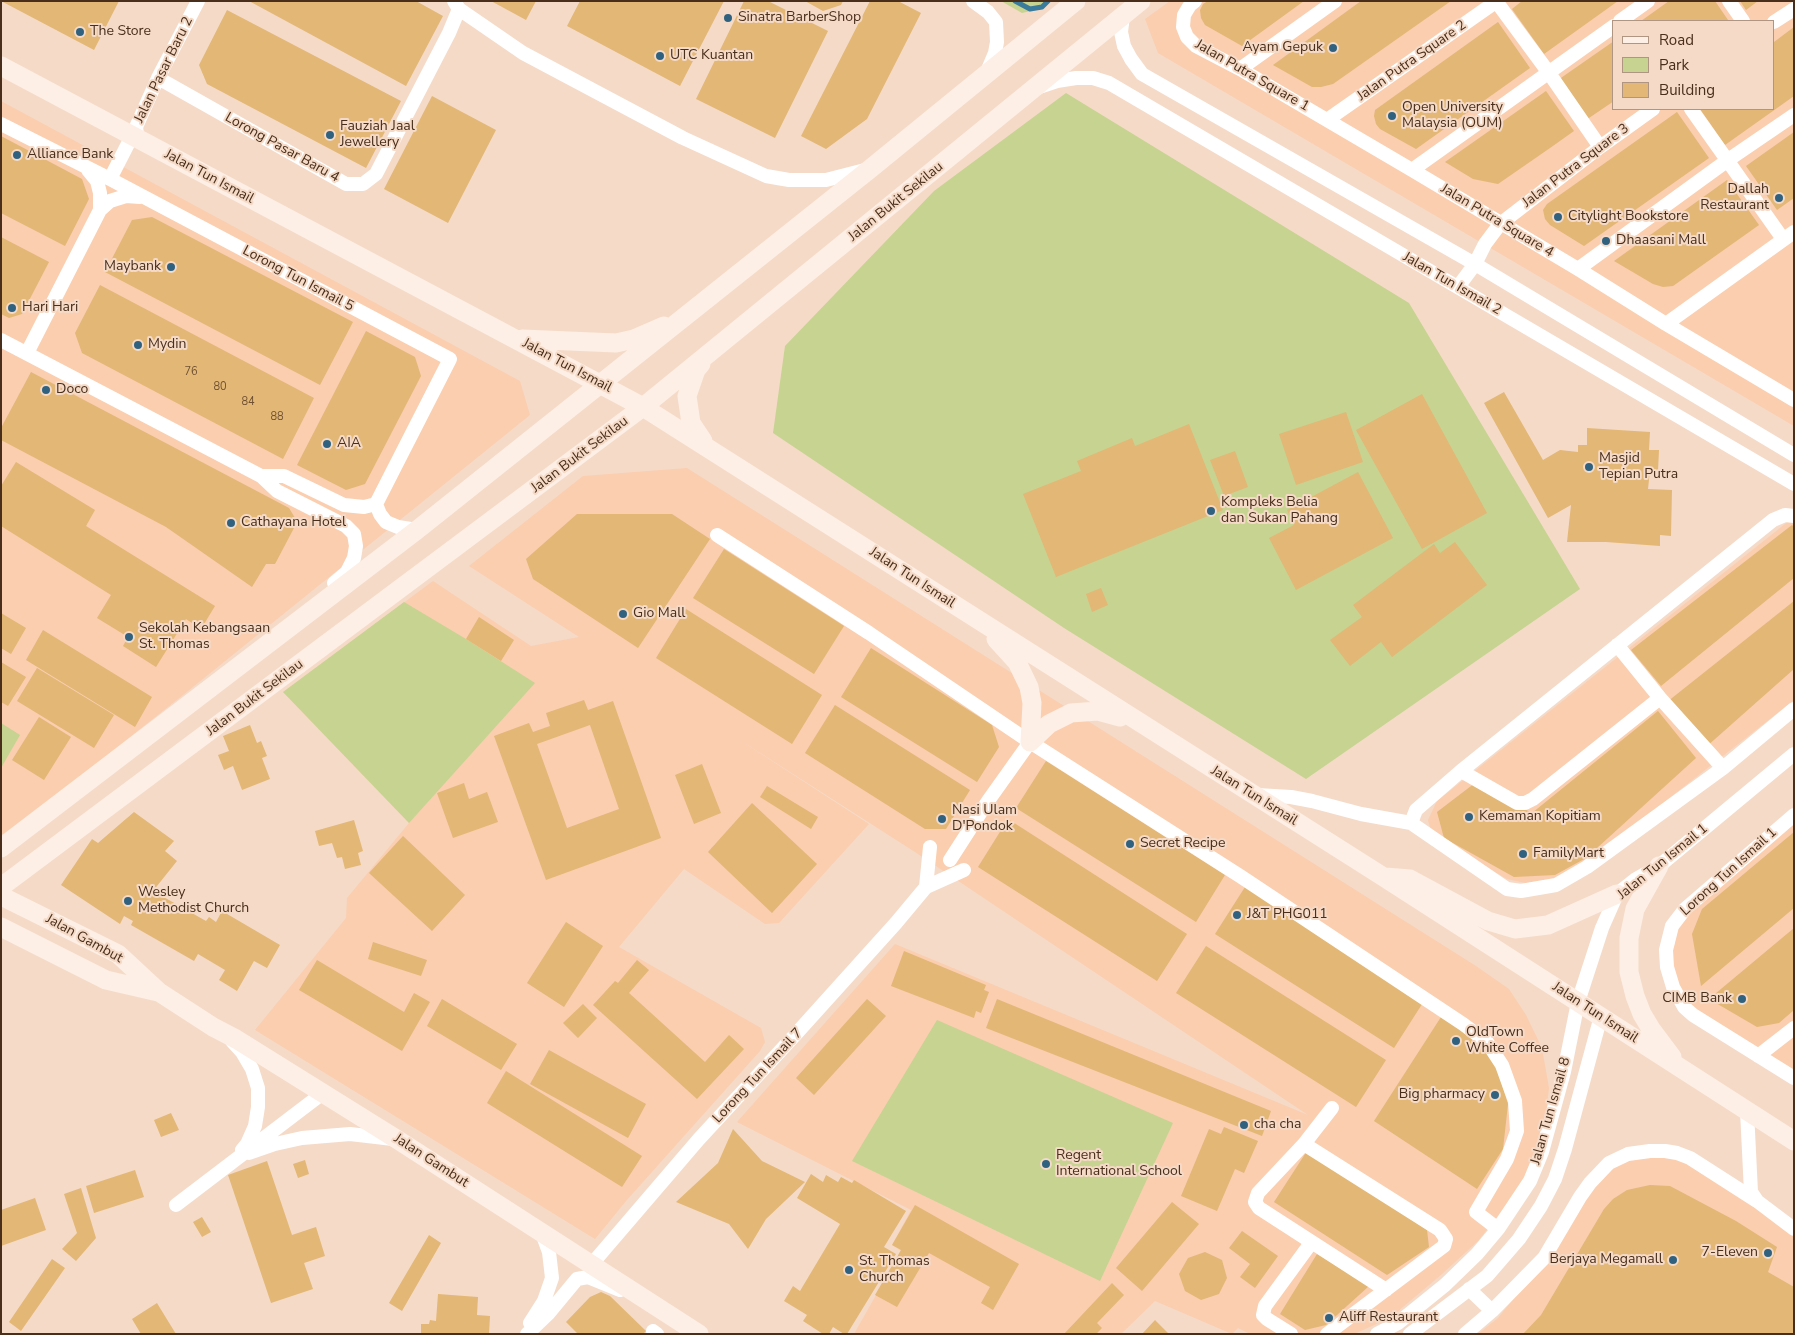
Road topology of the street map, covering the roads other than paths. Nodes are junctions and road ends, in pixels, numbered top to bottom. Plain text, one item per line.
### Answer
1 (198, 1) edge
2 (973, 1) edge
3 (1076, 1) edge
4 (1141, 1) edge
5 (1195, 1) edge
6 (1335, 1) edge
7 (1497, 1) edge
8 (1648, 1) edge
9 (1729, 1) edge
10 (456, 5) edge
11 (1794, 9) edge
12 (1123, 16) junction
13 (1621, 20) edge
14 (1741, 20) edge
15 (1775, 21) edge
16 (1612, 27) edge
17 (1, 66) edge
18 (1240, 69) junction
19 (1549, 73) junction
20 (986, 75) junction
21 (158, 78) junction
22 (1034, 89) junction
23 (1652, 110) edge
24 (1691, 110) edge
25 (1794, 115) edge
26 (1327, 120) junction
27 (1, 124) edge
28 (136, 138) junction
29 (1600, 147) junction
30 (1728, 160) junction
31 (85, 166) junction
32 (870, 169) junction
33 (1412, 170) junction
34 (110, 179) junction
35 (144, 198) junction
36 (100, 210) junction
37 (1500, 224) junction
38 (1788, 235) edge
39 (1475, 264) junction
40 (1578, 269) junction
41 (1458, 287) junction
42 (686, 316) junction
43 (1666, 324) junction
44 (516, 339) junction
45 (1, 340) edge
46 (714, 350) junction
47 (27, 353) junction
48 (601, 384) junction
49 (1794, 400) edge
50 (644, 407) junction
51 (706, 445) junction
52 (1794, 455) edge
53 (261, 476) junction
54 (1794, 484) edge
55 (376, 504) junction
56 (1794, 516) edge
57 (417, 530) junction
58 (717, 535) dead end
59 (316, 608) junction
60 (978, 620) junction
61 (1617, 645) junction
62 (1660, 698) junction
63 (1794, 710) edge
64 (1136, 721) junction
65 (1030, 742) junction
66 (1794, 754) edge
67 (1723, 768) junction
68 (1461, 771) junction
69 (1253, 795) junction
70 (1794, 815) edge
71 (1411, 823) junction
72 (930, 847) dead end
73 (1, 848) edge
74 (950, 860) dead end
75 (1658, 866) junction
76 (964, 870) dead end
77 (1382, 876) junction
78 (1, 887) edge
79 (926, 887) junction
80 (1617, 894) junction
81 (1, 896) edge
82 (1, 927) edge
83 (159, 992) junction
84 (1578, 1002) junction
85 (1601, 1016) junction
86 (213, 1027) junction
87 (1794, 1028) edge
88 (1758, 1056) junction
89 (1686, 1072) junction
90 (1794, 1078) edge
91 (322, 1093) junction
92 (1332, 1108) dead end
93 (1747, 1111) junction
94 (398, 1140) junction
95 (1794, 1141) edge
96 (1304, 1144) junction
97 (235, 1159) junction
98 (1757, 1201) junction
99 (176, 1205) dead end
100 (1498, 1229) junction
101 (1794, 1229) edge
102 (542, 1233) junction
103 (1311, 1243) junction
104 (591, 1265) junction
105 (1469, 1289) junction
106 (1386, 1290) junction
107 (653, 1304) junction
108 (1492, 1311) junction
109 (691, 1332) edge
110 (523, 1334) edge
111 (527, 1334) edge
112 (1291, 1334) edge
113 (1328, 1334) edge
114 (1377, 1334) edge
115 (1410, 1334) edge
116 (1465, 1334) edge

1 - 21 street, Jalan Pasar Baru 2
2 - 20 street
3 - 20 street
4 - 12 street, Jalan Bukit Sekilau
5 - 18 street, Jalan Putra Square 1
6 - 18 street
7 - 19 street
7 - 26 street, Jalan Putra Square 2
8 - 13 street
9 - 14 street
10 - 21 street, Lorong Pasar Baru 4
10 - 32 street
11 - 15 street
12 - 22 street, Jalan Bukit Sekilau
12 - 39 street, Jalan Tun Ismail 2
16 - 19 street
17 - 28 street, Jalan Tun Ismail
18 - 26 street, Jalan Putra Square 1
19 - 29 street
19 - 33 street
20 - 32 street
21 - 28 street, Jalan Pasar Baru 2
22 - 41 street, Jalan Tun Ismail 2
22 - 46 street, Jalan Bukit Sekilau
23 - 29 street, Jalan Putra Square 3
24 - 30 street
25 - 30 street
26 - 33 street, Jalan Putra Square 4
27 - 31 street, Lorong Tun Ismail 5
28 - 34 street
28 - 44 street, Jalan Tun Ismail
29 - 37 street, Jalan Putra Square 3
30 - 38 street
30 - 40 street
31 - 34 street, Lorong Tun Ismail 5
31 - 36 street
32 - 42 street
33 - 37 street, Jalan Putra Square 4
34 - 35 street, Lorong Tun Ismail 5
35 - 36 street
35 - 55 street, Lorong Tun Ismail 5
36 - 47 street
37 - 39 street, Jalan Putra Square 3
37 - 40 street, Jalan Putra Square 4
38 - 43 street
39 - 41 street, Jalan Putra Square 3
39 - 52 street, Jalan Tun Ismail 2
40 - 43 street, Jalan Putra Square 4
41 - 54 street, Jalan Tun Ismail 2
42 - 44 street
42 - 48 street
43 - 49 street, Jalan Putra Square 4
44 - 48 street, Jalan Tun Ismail
45 - 47 street
46 - 50 street, Jalan Bukit Sekilau
46 - 51 street
47 - 53 street
48 - 50 street, Jalan Tun Ismail
48 - 57 street
50 - 51 street, Jalan Tun Ismail
50 - 78 street, Jalan Bukit Sekilau
51 - 60 street, Jalan Tun Ismail
53 - 55 street
53 - 59 street
55 - 57 street
56 - 61 street
57 - 59 street
58 - 65 street
59 - 73 street
60 - 64 street, Jalan Tun Ismail
60 - 65 street
61 - 62 street
61 - 68 street
62 - 67 street
62 - 68 street
63 - 67 street
64 - 65 street
64 - 69 street, Jalan Tun Ismail
65 - 74 street
65 - 100 street
66 - 75 street, Jalan Tun Ismail 1
67 - 71 street
68 - 71 street
69 - 71 street
69 - 77 street, Jalan Tun Ismail
70 - 88 street, Lorong Tun Ismail 1
72 - 79 street
75 - 80 street, Jalan Tun Ismail 1
75 - 89 street
76 - 79 street, Lorong Tun Ismail 7
77 - 80 street
77 - 84 street, Jalan Tun Ismail
79 - 104 street, Lorong Tun Ismail 7
80 - 84 street, Jalan Tun Ismail 1
81 - 83 street, Jalan Gambut
82 - 83 street, Jalan Gambut
83 - 86 street, Jalan Gambut
84 - 85 street, Jalan Tun Ismail
84 - 100 street, Jalan Tun Ismail 8
85 - 89 street, Jalan Tun Ismail
85 - 105 street, Jalan Tun Ismail 8
86 - 91 street, Jalan Gambut
86 - 97 street
87 - 88 street
88 - 90 street, Lorong Tun Ismail 1
89 - 93 street, Jalan Tun Ismail
91 - 94 street, Jalan Gambut
91 - 97 street
92 - 96 street
93 - 95 street, Jalan Tun Ismail
93 - 98 street
94 - 97 street
94 - 102 street, Jalan Gambut
96 - 103 street
96 - 106 street
97 - 99 street
98 - 101 street
98 - 108 street
100 - 114 street, Jalan Tun Ismail 8
102 - 104 street, Jalan Gambut
102 - 110 street
103 - 106 street
103 - 112 street
104 - 107 street, Jalan Gambut
105 - 108 street
105 - 115 street, Jalan Tun Ismail 8
106 - 113 street
107 - 109 street, Jalan Gambut
107 - 111 street
108 - 116 street

